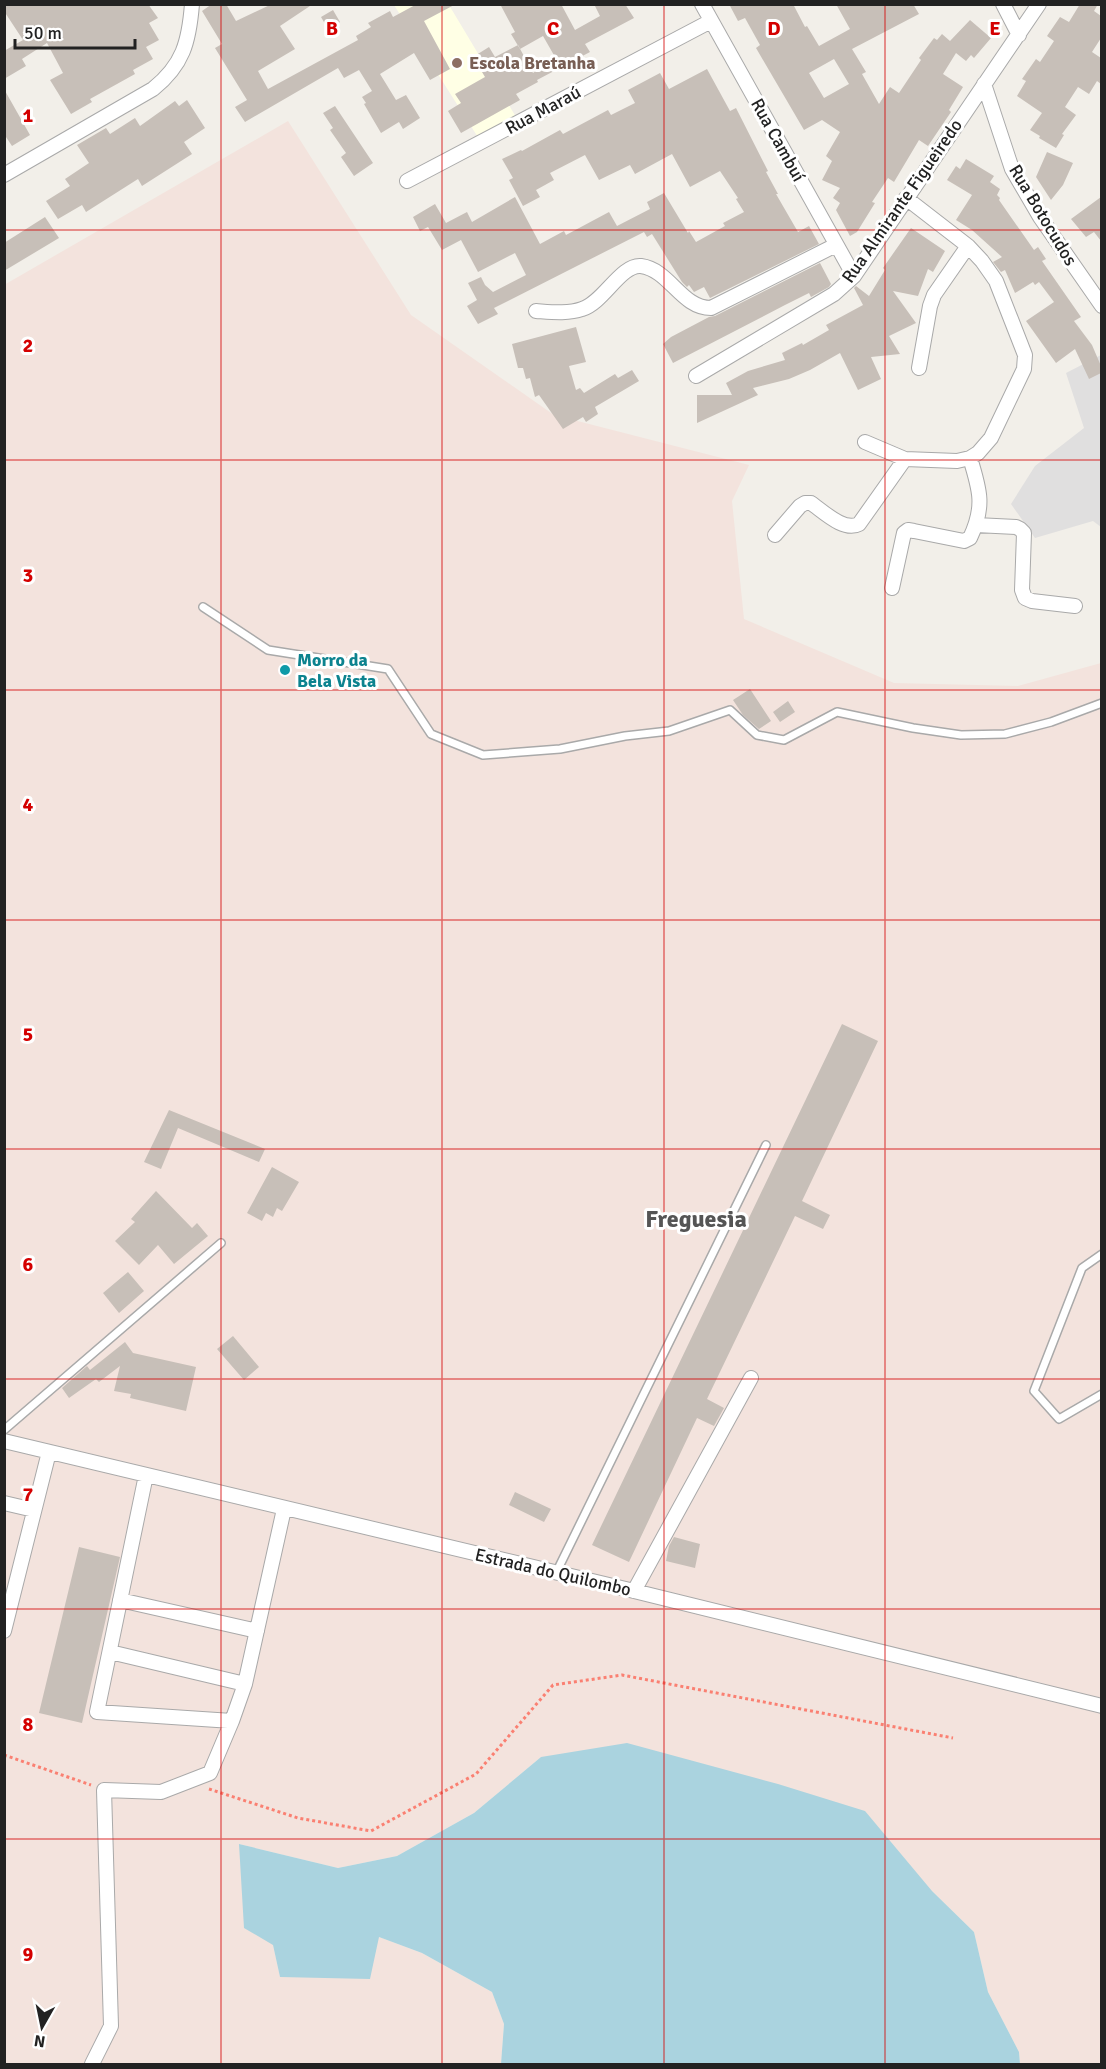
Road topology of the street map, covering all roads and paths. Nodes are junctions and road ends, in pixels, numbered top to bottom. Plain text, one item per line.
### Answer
1 (192, 4) edge
2 (702, 4) edge
3 (1002, 4) edge
4 (1039, 4) edge
5 (711, 21) junction
6 (1019, 35) junction
7 (984, 84) junction
8 (4, 175) edge
9 (407, 182) dead end
10 (906, 198) junction
11 (836, 245) junction
12 (968, 246) junction
13 (854, 276) junction
14 (1101, 306) edge
15 (536, 311) dead end
16 (920, 368) dead end
17 (696, 376) dead end
18 (865, 442) dead end
19 (970, 458) junction
20 (905, 459) junction
21 (976, 525) junction
22 (775, 535) dead end
23 (892, 588) dead end
24 (1075, 606) dead end
25 (203, 607) dead end
26 (1101, 704) edge
27 (766, 1145) dead end
28 (221, 1243) dead end
29 (1101, 1254) edge
30 (751, 1378) dead end
31 (1101, 1394) edge
32 (4, 1430) edge
33 (4, 1441) edge
34 (49, 1452) junction
35 (146, 1475) junction
36 (4, 1503) edge
37 (284, 1509) junction
38 (34, 1510) junction
39 (556, 1573) junction
40 (634, 1591) junction
41 (120, 1600) junction
42 (4, 1631) edge
43 (257, 1631) junction
44 (110, 1652) junction
45 (245, 1684) junction
46 (1101, 1706) edge
47 (232, 1721) junction
48 (953, 1738) dead end
49 (4, 1755) edge
50 (188, 1782) junction
51 (104, 1790) junction
52 (92, 2064) edge

1 - 8 street
2 - 5 street, Rua Cambuí
3 - 6 street
4 - 6 street, Rua Almirante Figueiredo
5 - 9 street, Rua Maraú
5 - 11 street, Rua Cambuí
6 - 7 street, Rua Almirante Figueiredo
7 - 10 street, Rua Almirante Figueiredo
7 - 14 street, Rua Botocudos
10 - 12 street
10 - 13 street, Rua Almirante Figueiredo
11 - 13 street, Rua Cambuí
11 - 15 street
12 - 16 street
12 - 19 street
13 - 17 street, Rua Almirante Figueiredo
18 - 20 street
19 - 20 street
19 - 21 street
20 - 22 street
21 - 23 street
21 - 24 street
25 - 26 lane
27 - 39 lane
28 - 32 lane
29 - 31 lane
30 - 40 street
33 - 34 street, Estrada do Quilombo
34 - 35 street, Estrada do Quilombo
34 - 38 street
35 - 37 street, Estrada do Quilombo
35 - 41 street
36 - 38 street
37 - 39 street, Estrada do Quilombo
37 - 43 street
38 - 42 street
39 - 40 street, Estrada do Quilombo
40 - 46 street, Estrada do Quilombo
41 - 43 street
41 - 44 street
43 - 45 street
44 - 45 street
44 - 47 street
45 - 47 street
47 - 50 street
48 - 50 path
49 - 51 path
50 - 51 street
51 - 52 street

